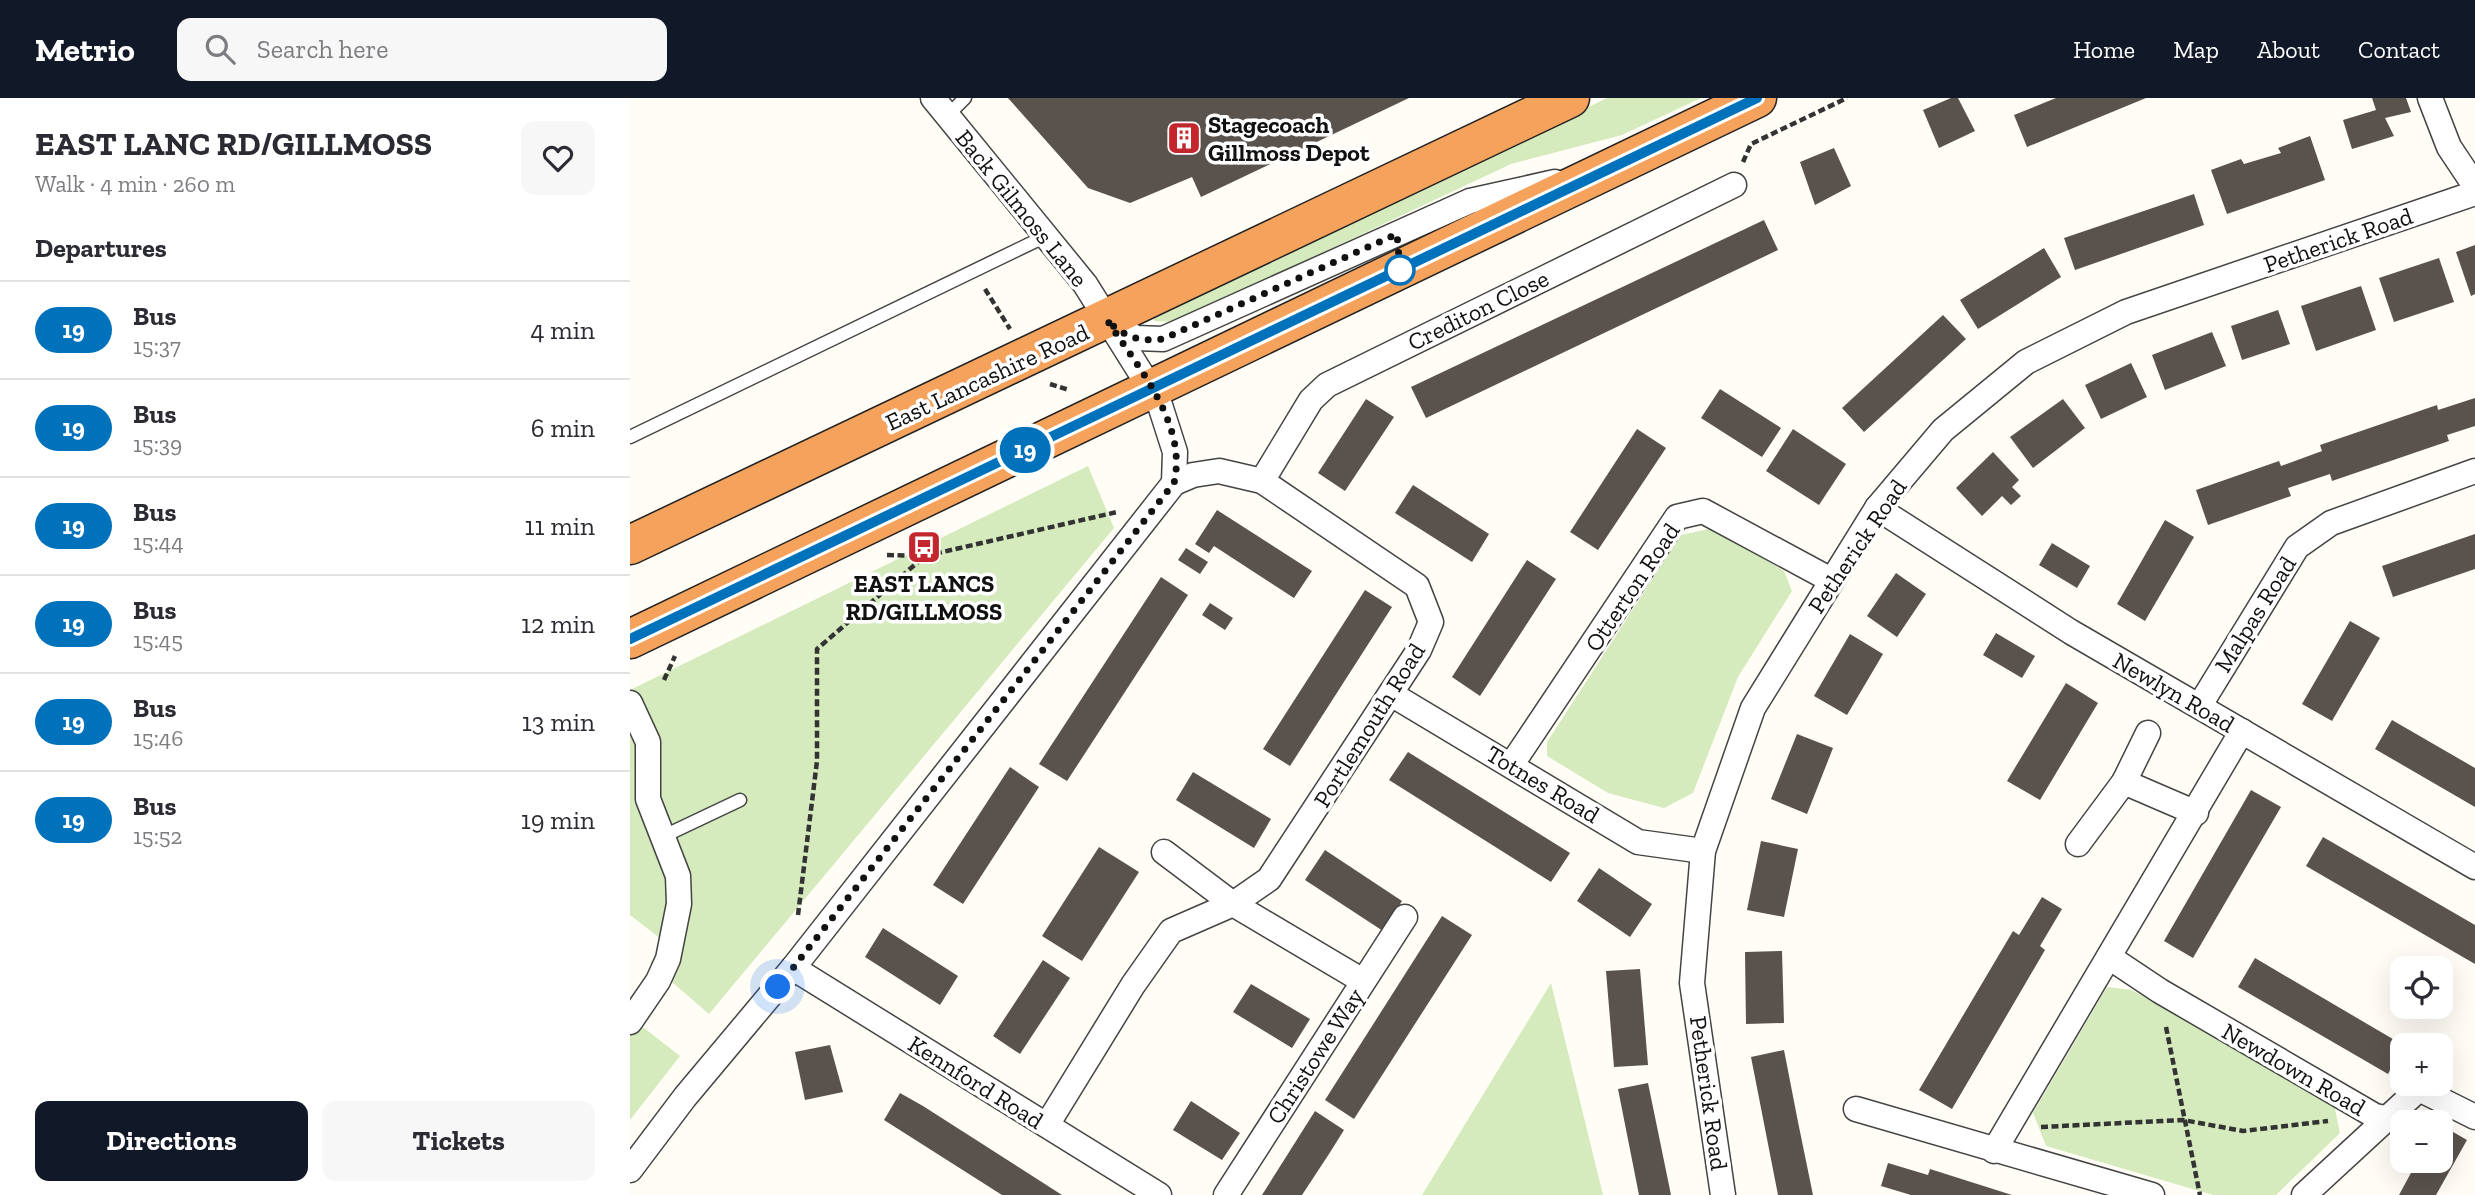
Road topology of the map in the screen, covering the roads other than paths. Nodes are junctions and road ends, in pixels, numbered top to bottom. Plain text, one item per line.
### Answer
1 (1570, 98) edge
2 (1757, 98) edge
3 (2430, 98) edge
4 (949, 104) edge
5 (1604, 172) junction
6 (1734, 185) road end
7 (2475, 186) edge
8 (2475, 193) edge
9 (1046, 236) junction
10 (1107, 320) junction
11 (1151, 389) junction
12 (630, 437) edge
13 (2475, 471) edge
14 (1262, 481) junction
15 (1167, 492) junction
16 (1877, 508) junction
17 (630, 545) edge
18 (1831, 580) junction
19 (630, 639) edge
20 (1391, 694) junction
21 (630, 703) edge
22 (2200, 705) junction
23 (2242, 732) junction
24 (2147, 733) dead end
25 (1512, 764) junction
26 (2124, 782) junction
27 (639, 793) edge
28 (740, 800) dead end
29 (2196, 813) junction
30 (664, 836) junction
31 (2078, 844) dead end
32 (1703, 851) junction
33 (1164, 852) dead end
34 (2475, 867) edge
35 (1233, 904) junction
36 (1405, 917) dead end
37 (2109, 957) junction
38 (793, 968) junction
39 (1363, 981) junction
40 (630, 1022) edge
41 (1856, 1109) dead end
42 (2380, 1117) junction
43 (2475, 1117) edge
44 (1047, 1125) junction
45 (1994, 1151) junction
46 (630, 1170) edge
47 (1159, 1195) edge
48 (1226, 1195) edge
49 (1723, 1195) edge
50 (2152, 1195) edge
51 (2304, 1195) edge

1 - 10 highway, East Lancashire Road
2 - 5 highway
3 - 7 street
4 - 9 street, Back Gilmoss Lane
5 - 10 street
5 - 11 highway
6 - 14 street, Crediton Close
8 - 16 street, Petherick Road
9 - 10 street, Back Gilmoss Lane
9 - 12 lane
10 - 11 street, Back Gilmoss Lane
10 - 17 highway, East Lancashire Road
11 - 15 street, Back Gilmoss Lane
11 - 19 highway
13 - 22 street, Malpas Road
14 - 15 street, Portlemouth Road
14 - 20 street, Portlemouth Road
15 - 38 street
16 - 18 street, Petherick Road
16 - 22 street, Newlyn Road
18 - 25 street, Otterton Road
18 - 32 street, Petherick Road
20 - 25 street, Totnes Road
20 - 35 street, Portlemouth Road
21 - 27 street
22 - 23 street, Newlyn Road
23 - 29 street
23 - 34 street, Newlyn Road
24 - 26 street
25 - 32 street, Totnes Road
26 - 29 street
26 - 31 street
27 - 30 street
28 - 30 lane
29 - 37 street
30 - 40 street
32 - 49 street, Petherick Road
33 - 35 street
35 - 39 street
35 - 44 street, Portlemouth Road
36 - 39 street, Christowe Way
37 - 42 street, Newdown Road
37 - 45 street
38 - 44 street, Kennford Road
38 - 46 street
39 - 48 street, Christowe Way
41 - 45 street
42 - 43 street
42 - 51 street, Newdown Road
44 - 47 street, Kennford Road
45 - 50 street

